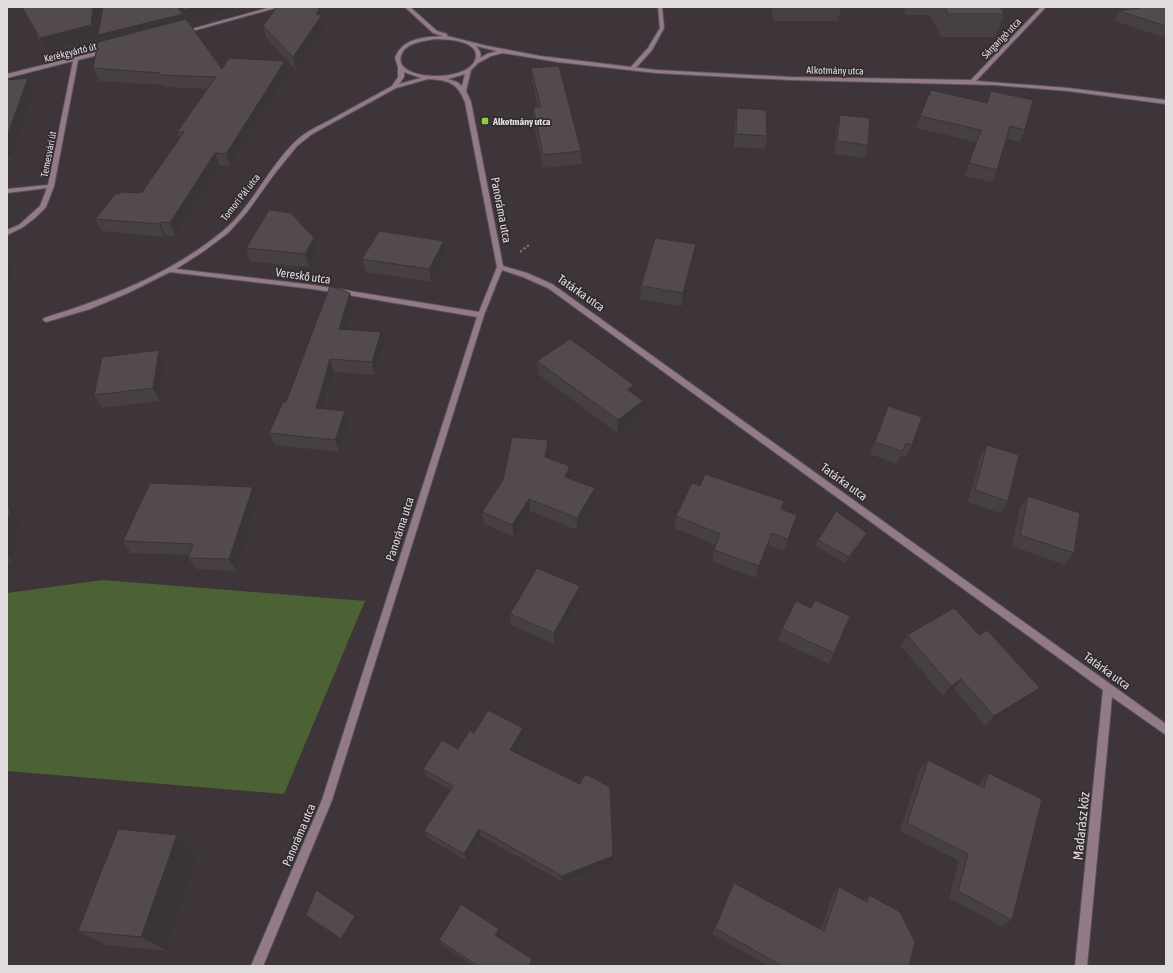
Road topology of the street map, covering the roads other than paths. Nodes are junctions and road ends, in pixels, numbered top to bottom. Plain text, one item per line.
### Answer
1 (277, 7) edge
2 (406, 7) edge
3 (660, 7) edge
4 (1044, 7) edge
5 (425, 29) junction
6 (180, 32) edge
7 (449, 37) junction
8 (416, 41) junction
9 (469, 43) junction
10 (113, 50) edge
11 (504, 51) junction
12 (76, 60) junction
13 (477, 62) junction
14 (401, 67) junction
15 (469, 69) junction
16 (632, 69) junction
17 (7, 76) edge
18 (427, 78) junction
19 (442, 78) junction
20 (972, 82) junction
21 (394, 87) junction
22 (464, 90) junction
23 (1166, 102) edge
24 (51, 186) junction
25 (7, 191) edge
26 (7, 232) edge
27 (500, 267) junction
28 (169, 270) junction
29 (481, 315) junction
30 (46, 320) dead end
31 (1108, 688) junction
32 (1166, 730) edge
33 (257, 966) edge
34 (1081, 966) edge

1 - 6 street
2 - 5 street
3 - 16 street
4 - 20 street, Sárgarigó utca
5 - 7 street
5 - 8 street
7 - 8 street
7 - 9 street, Alkotmány utca
8 - 14 street
9 - 11 street, Alkotmány utca
9 - 13 street
10 - 12 street, Kerékgyártó út
11 - 13 street, Alkotmány utca
11 - 16 street, Alkotmány utca
12 - 17 street, Kerékgyártó út
12 - 24 street, Temesvári út
13 - 15 street, Alkotmány utca
14 - 18 street
14 - 21 street
15 - 19 street, Alkotmány utca
15 - 22 street, Panoráma utca
16 - 20 street, Alkotmány utca
18 - 19 street
18 - 21 street, Tomori Pál utca
19 - 22 street
20 - 23 street, Alkotmány utca
21 - 28 street, Tomori Pál utca
22 - 27 street, Panoráma utca
24 - 25 street
24 - 26 street, Temesvári út
27 - 29 street, Panoráma utca
27 - 31 street, Tatárka utca
28 - 29 street, Vereskő utca
28 - 30 street, Tomori Pál utca
29 - 33 street, Panoráma utca
31 - 32 street, Tatárka utca
31 - 34 street, Madarász köz

